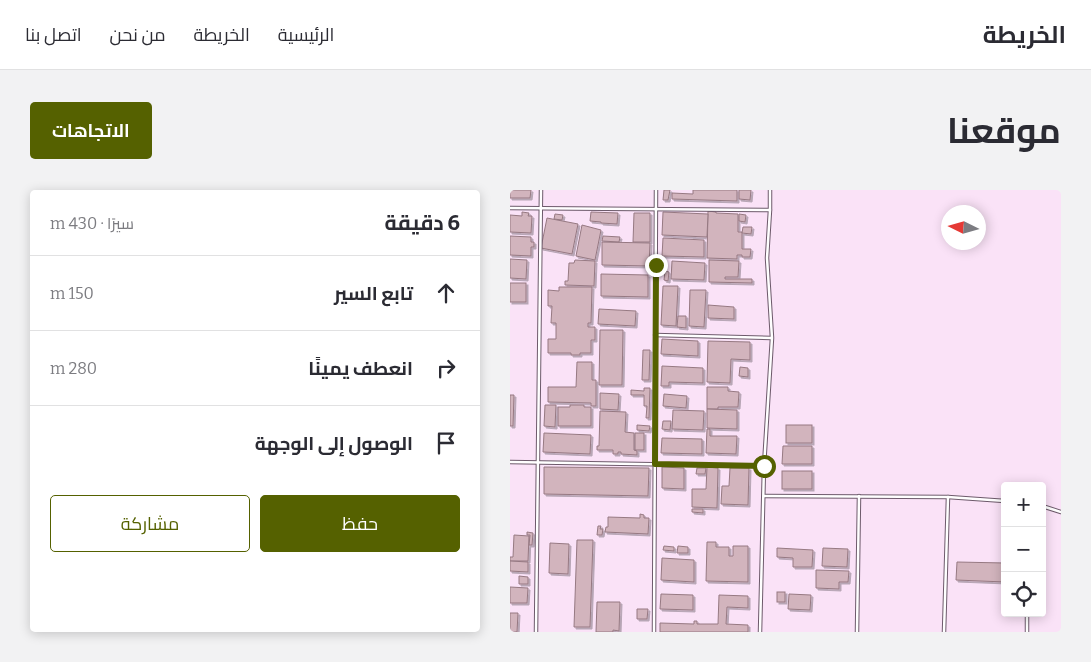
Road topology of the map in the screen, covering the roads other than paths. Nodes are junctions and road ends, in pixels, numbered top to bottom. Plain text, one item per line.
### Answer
1 (541, 190) edge
2 (656, 190) edge
3 (770, 190) edge
4 (510, 208) edge
5 (541, 208) junction
6 (656, 209) junction
7 (770, 210) junction
8 (655, 335) junction
9 (772, 338) junction
10 (510, 462) edge
11 (538, 463) junction
12 (655, 464) junction
13 (764, 466) junction
14 (764, 496) junction
15 (859, 496) junction
16 (948, 497) junction
17 (1001, 501) edge
18 (1046, 507) edge
19 (1061, 512) edge
20 (1027, 617) edge
21 (536, 632) edge
22 (654, 632) edge
23 (760, 632) edge
24 (857, 632) edge
25 (944, 632) edge
26 (1026, 632) edge

1 - 5 lane
2 - 6 lane
3 - 7 lane
4 - 5 lane
5 - 6 lane
5 - 11 lane
6 - 7 lane
6 - 8 lane
7 - 9 lane
8 - 9 lane
8 - 12 lane
9 - 13 lane
10 - 11 lane
11 - 12 lane
11 - 21 lane
12 - 13 lane
12 - 22 lane
13 - 14 lane
14 - 15 lane
14 - 23 lane
15 - 16 lane
15 - 24 lane
16 - 17 lane
16 - 25 lane
18 - 19 lane
20 - 26 lane

